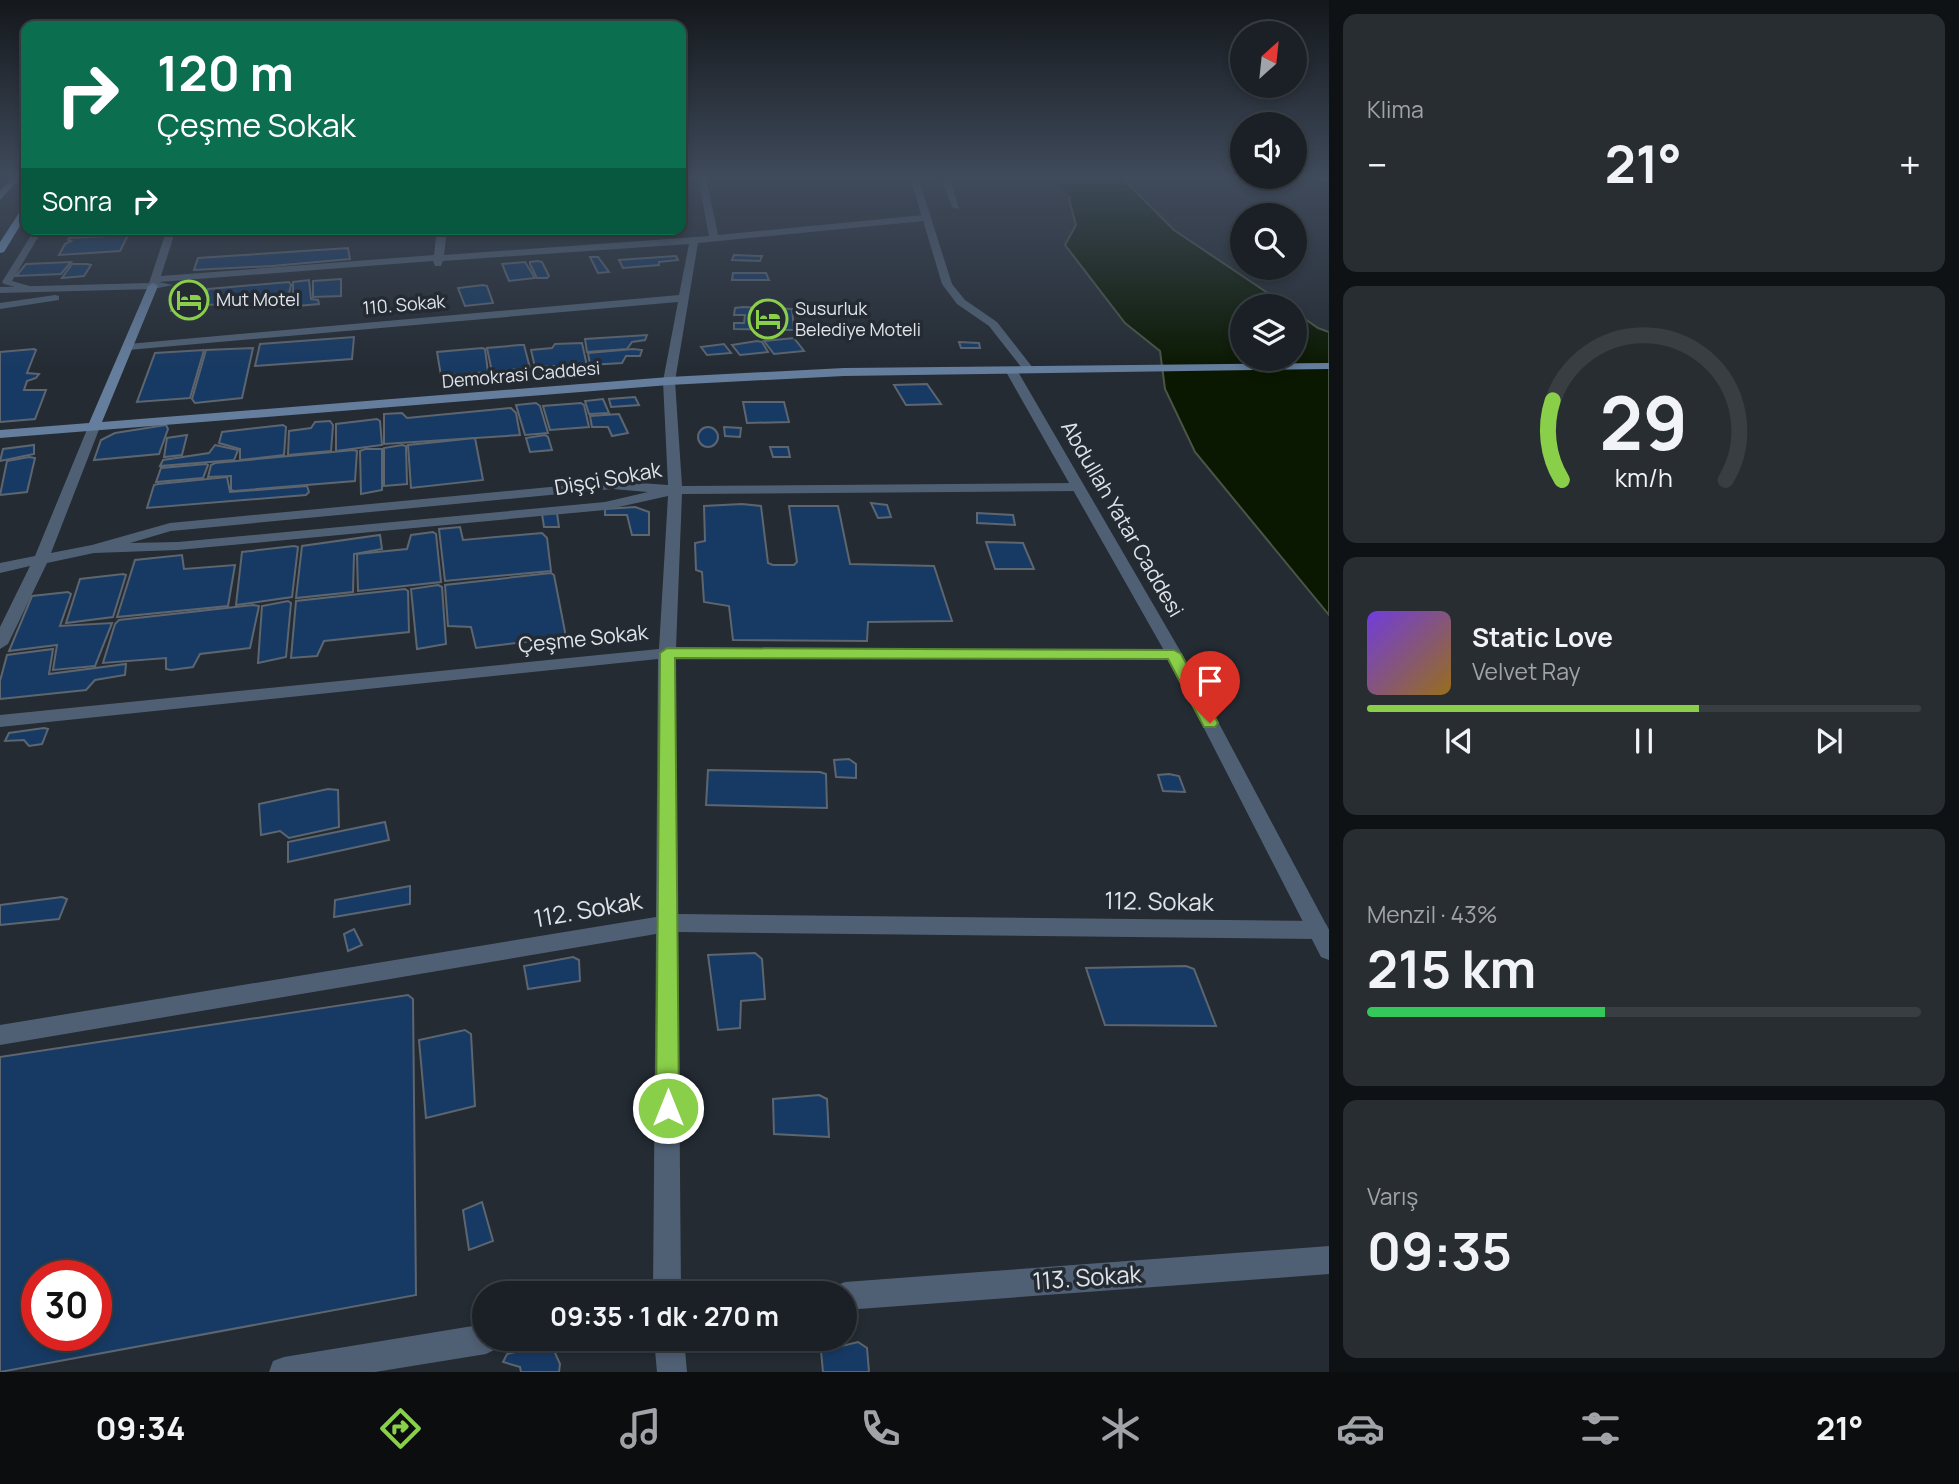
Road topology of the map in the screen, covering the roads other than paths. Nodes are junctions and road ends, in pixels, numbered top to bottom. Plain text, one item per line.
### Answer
1 (32, 241) edge
2 (167, 241) edge
3 (440, 241) edge
4 (694, 241) joint
5 (933, 241) edge
6 (438, 261) junction
7 (151, 284) junction
8 (35, 289) junction
9 (0, 290) edge
10 (684, 299) junction
11 (0, 306) edge
12 (128, 347) junction
13 (1329, 366) edge
14 (1011, 370) junction
15 (1029, 370) junction
16 (669, 381) junction
17 (94, 426) junction
18 (0, 434) edge
19 (1079, 487) junction
20 (675, 490) junction
21 (41, 560) junction
22 (0, 568) edge
23 (0, 645) edge
24 (667, 653) junction
25 (1174, 654) junction
26 (0, 720) edge
27 (668, 923) junction
28 (1318, 930) junction
29 (1329, 951) edge
30 (0, 1035) edge
31 (1329, 1260) edge
32 (667, 1281) edge
33 (857, 1295) edge
34 (472, 1341) edge
35 (670, 1351) edge
36 (284, 1372) edge
37 (672, 1372) edge

1 - 8 lane
2 - 7 street
3 - 6 street
4 - 6 street
4 - 10 street
5 - 15 street
6 - 7 street
7 - 8 street
7 - 11 street
7 - 12 main road
8 - 9 street
10 - 12 street, 110. Sokak
10 - 16 street
12 - 17 main road
13 - 15 main road, Demokrasi Caddesi
14 - 15 main road, Demokrasi Caddesi
14 - 16 main road, Demokrasi Caddesi
14 - 19 street, Abdullah Yatar Caddesi
16 - 17 main road, Demokrasi Caddesi
16 - 20 street
17 - 18 main road, Demokrasi Caddesi
17 - 21 street
19 - 20 street, Dişçi Sokak
19 - 25 street, Abdullah Yatar Caddesi
20 - 21 street, Dişçi Sokak
20 - 24 street
21 - 22 street, Dişçi Sokak
21 - 23 street
24 - 25 street, Çeşme Sokak
24 - 26 street, Çeşme Sokak
24 - 27 street
25 - 28 street, Abdullah Yatar Caddesi
27 - 28 street, 112. Sokak
27 - 30 street, 112. Sokak
27 - 32 street
28 - 29 street, Abdullah Yatar Caddesi
31 - 33 street, 113. Sokak
34 - 36 street
35 - 37 street

